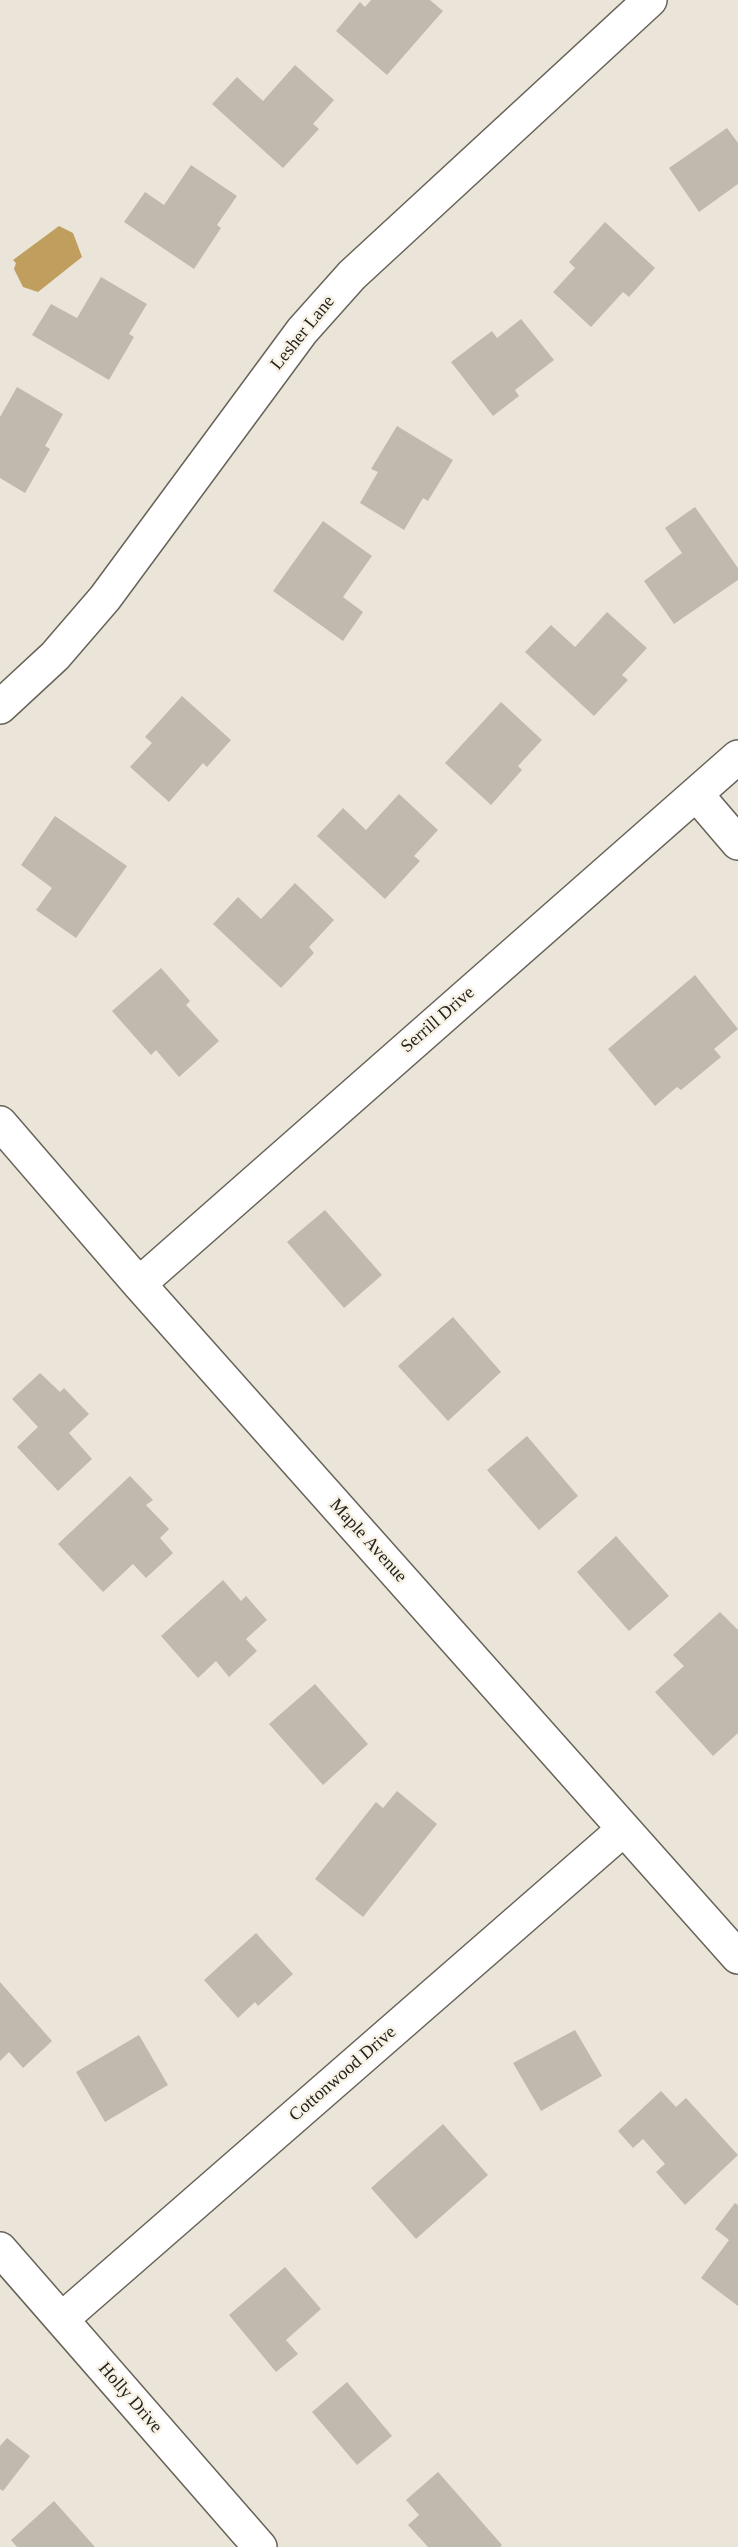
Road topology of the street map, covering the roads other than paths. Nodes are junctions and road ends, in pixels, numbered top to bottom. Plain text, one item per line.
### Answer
1 (650, 0) edge
2 (0, 707) edge
3 (738, 757) edge
4 (696, 794) junction
5 (738, 843) edge
6 (0, 1123) edge
7 (139, 1284) junction
8 (624, 1829) junction
9 (738, 1958) edge
10 (0, 2249) edge
11 (62, 2319) junction
12 (260, 2547) edge

1 - 2 street, Lesher Lane
3 - 4 street, Serrill Drive
4 - 5 street
4 - 7 street, Serrill Drive
6 - 7 street, Maple Avenue
7 - 8 street, Maple Avenue
8 - 9 street, Maple Avenue
8 - 11 street, Cottonwood Drive
10 - 11 street, Holly Drive
11 - 12 street, Holly Drive

